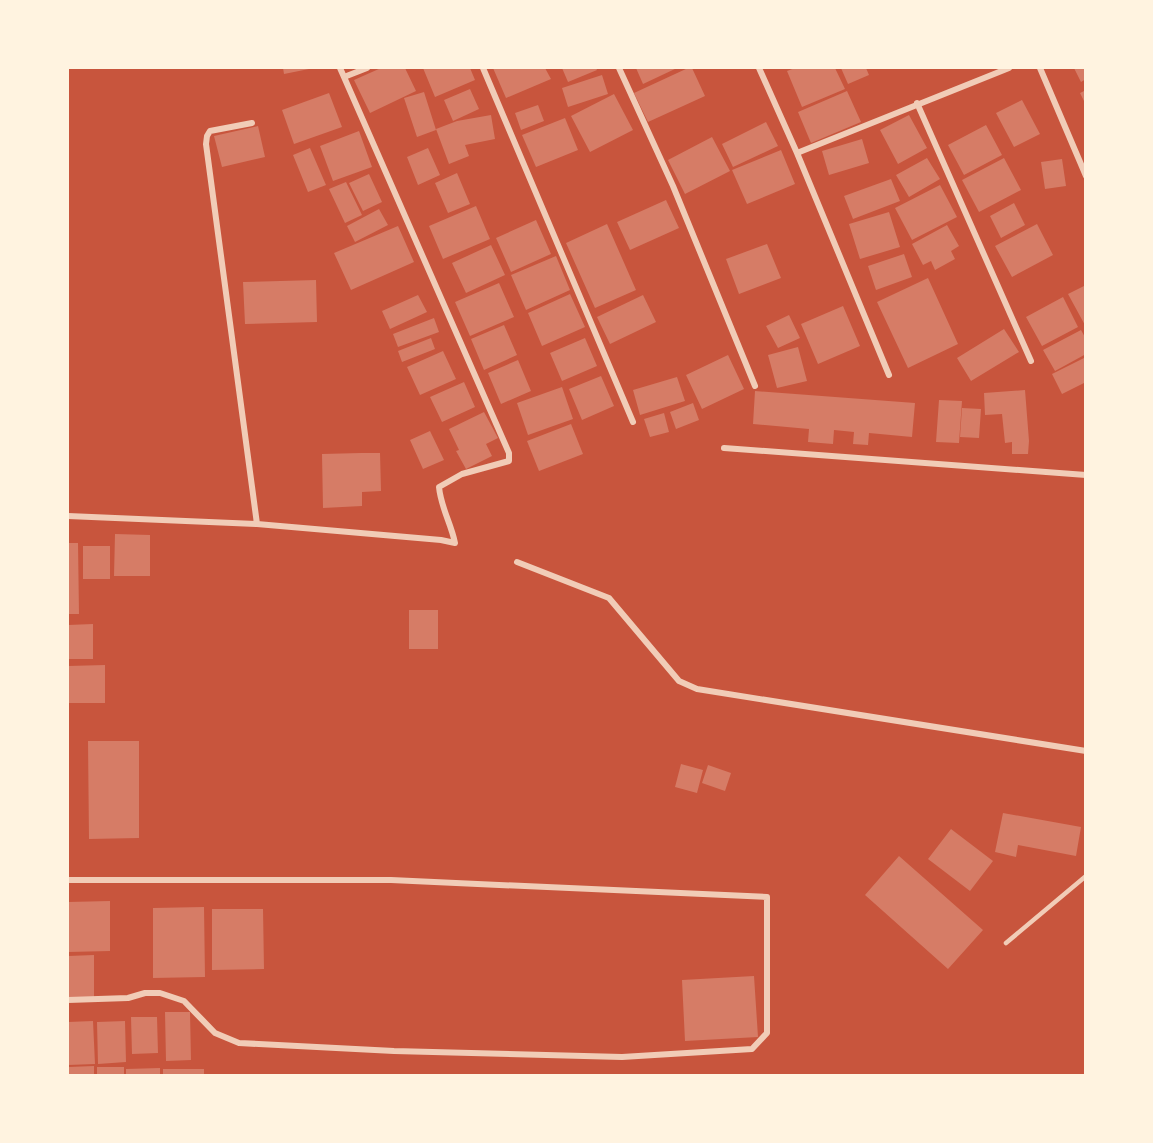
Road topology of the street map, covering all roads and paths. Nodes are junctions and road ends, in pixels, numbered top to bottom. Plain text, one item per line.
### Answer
1 (340, 68) edge
2 (367, 68) edge
3 (483, 68) edge
4 (619, 68) edge
5 (759, 68) edge
6 (1009, 68) edge
7 (1040, 68) edge
8 (344, 77) junction
9 (917, 104) junction
10 (252, 123) dead end
11 (797, 153) junction
12 (1086, 176) edge
13 (1031, 362) dead end
14 (889, 375) dead end
15 (755, 386) dead end
16 (633, 422) dead end
17 (724, 448) dead end
18 (1086, 475) edge
19 (68, 516) edge
20 (257, 524) junction
21 (517, 562) dead end
22 (1086, 751) edge
23 (1086, 876) edge
24 (68, 880) edge
25 (1006, 943) dead end
26 (68, 1000) edge

1 - 8 street
2 - 8 street
3 - 16 street
4 - 15 street
5 - 11 street
6 - 9 street
7 - 12 street
8 - 20 street
9 - 11 street
9 - 13 street
10 - 20 street
11 - 14 street
17 - 18 street
19 - 20 street
21 - 22 street
23 - 25 lane
24 - 26 street

